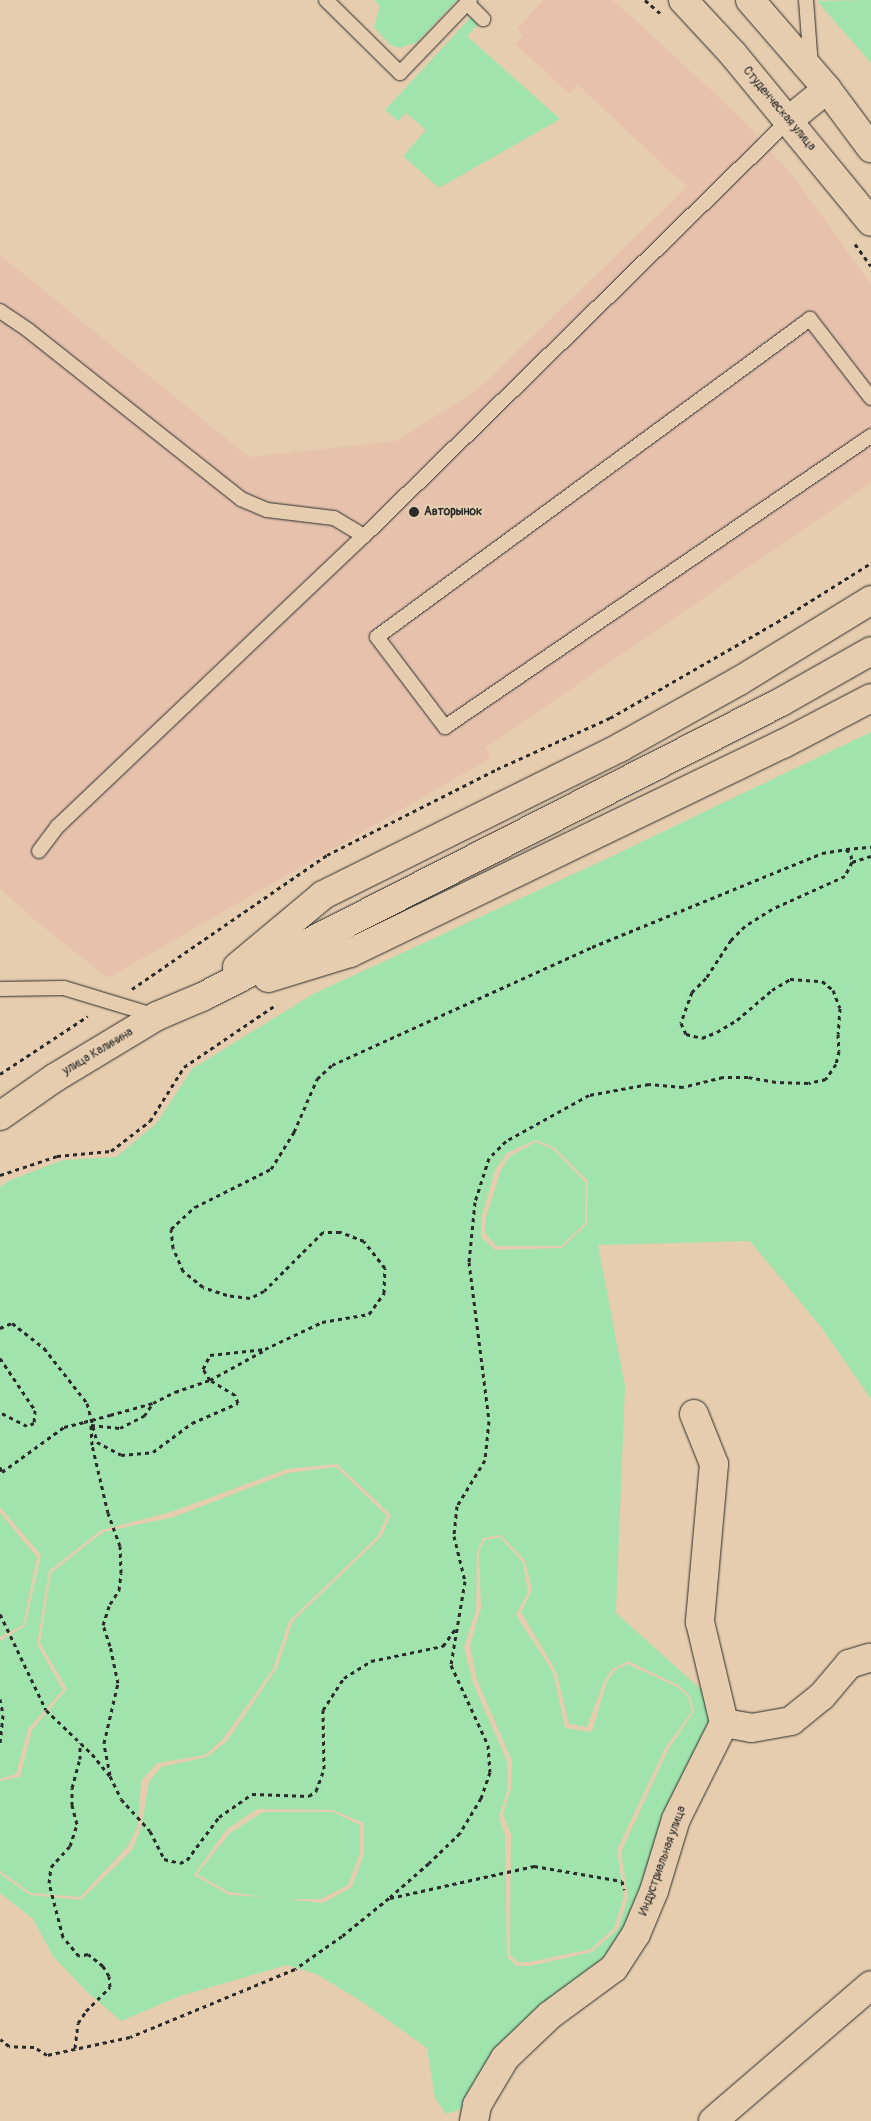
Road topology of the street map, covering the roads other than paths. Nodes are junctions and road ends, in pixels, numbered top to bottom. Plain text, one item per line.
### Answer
1 (326, 0) edge
2 (683, 0) edge
3 (750, 0) edge
4 (806, 0) edge
5 (468, 2) edge
6 (483, 19) dead end
7 (819, 81) junction
8 (789, 120) junction
9 (871, 148) edge
10 (871, 222) edge
11 (0, 310) edge
12 (871, 398) edge
13 (871, 436) edge
14 (364, 536) junction
15 (871, 594) edge
16 (871, 600) edge
17 (830, 627) junction
18 (871, 651) edge
19 (871, 698) edge
20 (39, 851) dead end
21 (0, 989) edge
22 (202, 997) junction
23 (157, 1016) junction
24 (0, 1116) edge
25 (694, 1414) dead end
26 (869, 1658) dead end
27 (724, 1723) junction
28 (871, 1985) edge
29 (474, 2121) edge
30 (713, 2121) edge

1 - 5 lane
2 - 8 main road, Студенческая улица
3 - 7 main road
4 - 7 lane
5 - 6 lane
7 - 8 main road
7 - 9 main road
8 - 10 main road, Студенческая улица
8 - 14 lane
11 - 14 lane
12 - 13 lane
14 - 20 lane
15 - 17 main road
16 - 17 main road
17 - 22 main road
18 - 22 main road
19 - 22 main road
21 - 23 lane
22 - 23 main road, улица Калинина
23 - 24 main road, улица Калинина
25 - 27 main road
26 - 27 main road
27 - 29 main road, Индустриальная улица
28 - 30 main road

